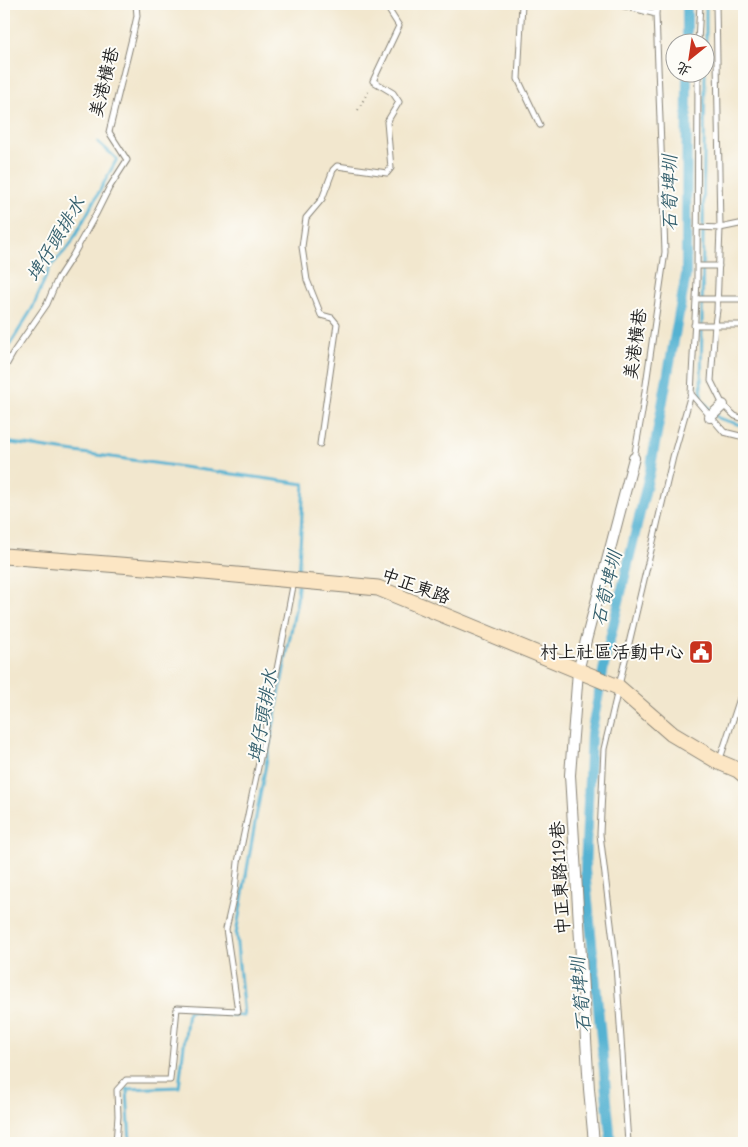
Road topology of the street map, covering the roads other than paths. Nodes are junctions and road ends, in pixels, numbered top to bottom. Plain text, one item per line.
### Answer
1 (136, 4) edge
2 (389, 4) edge
3 (522, 4) edge
4 (617, 4) edge
5 (657, 4) edge
6 (700, 4) edge
7 (716, 4) edge
8 (656, 14) junction
9 (699, 32) edge
10 (698, 82) edge
11 (540, 125) dead end
12 (744, 223) edge
13 (697, 227) junction
14 (720, 228) junction
15 (697, 266) junction
16 (719, 266) junction
17 (696, 298) junction
18 (718, 299) junction
19 (744, 299) edge
20 (715, 324) junction
21 (694, 325) junction
22 (744, 325) edge
23 (4, 369) edge
24 (691, 394) junction
25 (723, 405) junction
26 (710, 417) junction
27 (744, 419) edge
28 (744, 437) edge
29 (320, 444) dead end
30 (634, 458) joint
31 (4, 556) edge
32 (294, 580) junction
33 (578, 671) junction
34 (744, 686) edge
35 (618, 687) junction
36 (719, 762) junction
37 (744, 775) edge
38 (116, 1143) edge
39 (594, 1143) edge
40 (628, 1143) edge

1 - 23 lane, 美港橫巷
2 - 29 lane
3 - 11 lane
4 - 8 lane
5 - 8 lane, 美港橫巷
6 - 9 lane
7 - 14 lane
8 - 30 lane, 美港橫巷
10 - 13 lane
12 - 14 lane
13 - 14 lane
13 - 15 lane
14 - 16 lane
15 - 16 lane
15 - 17 lane
16 - 18 lane
17 - 18 lane
17 - 21 lane
18 - 19 lane
18 - 20 lane
20 - 21 lane
20 - 22 lane
20 - 25 lane
21 - 24 lane
24 - 26 lane
24 - 35 lane
25 - 26 street
25 - 27 lane
26 - 28 lane
30 - 33 street, 美港橫巷
31 - 32 main road, 中正東路
32 - 33 main road, 中正東路
32 - 38 lane
33 - 35 main road, 中正東路
33 - 39 street, 中正東路119巷
34 - 36 lane
35 - 36 main road, 中正東路
35 - 40 lane
36 - 37 main road, 中正東路

